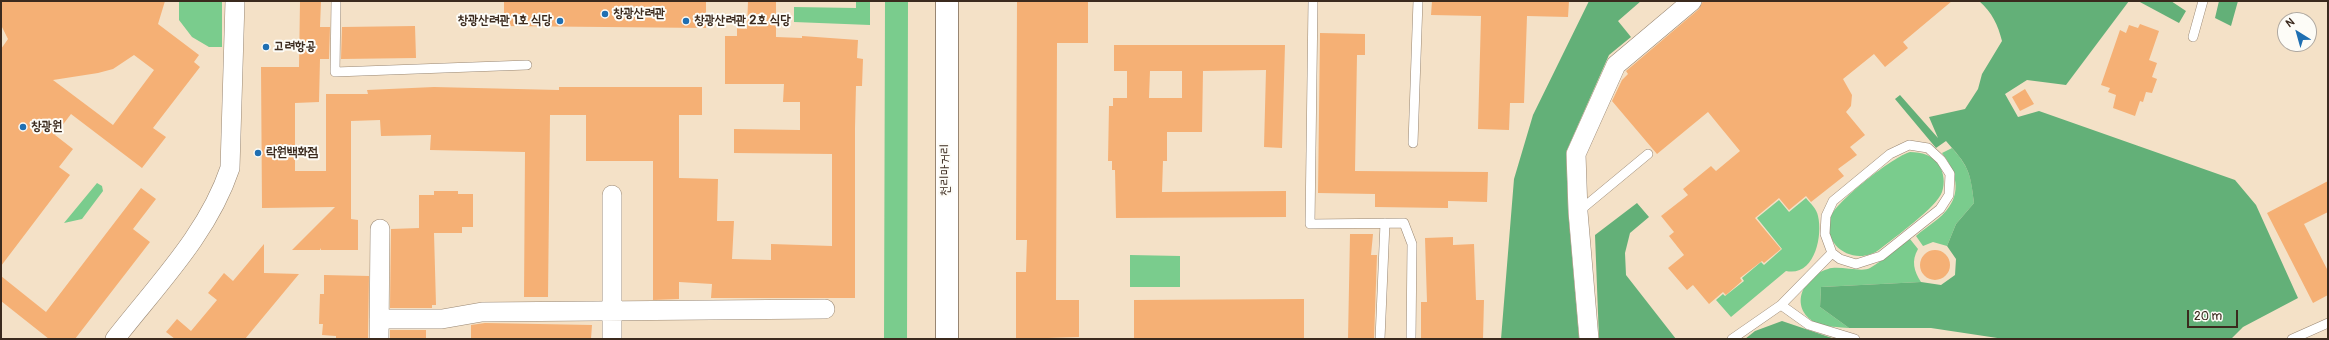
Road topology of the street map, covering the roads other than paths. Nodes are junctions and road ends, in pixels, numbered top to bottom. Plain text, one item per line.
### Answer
1 (235, 1) edge
2 (336, 1) edge
3 (948, 1) edge
4 (1313, 1) edge
5 (1418, 1) edge
6 (1692, 1) edge
7 (2201, 2) edge
8 (2193, 37) dead end
9 (527, 65) dead end
10 (1413, 143) dead end
11 (1648, 154) dead end
12 (612, 195) dead end
13 (1578, 212) junction
14 (1385, 223) junction
15 (380, 229) dead end
16 (1832, 253) junction
17 (1782, 305) junction
18 (825, 309) dead end
19 (612, 310) junction
20 (379, 319) junction
21 (2328, 323) edge
22 (115, 339) edge
23 (379, 339) edge
24 (612, 339) edge
25 (946, 339) edge
26 (1380, 339) edge
27 (1411, 339) edge
28 (1589, 339) edge
29 (1732, 339) edge
30 (1855, 339) edge
31 (2292, 339) edge

1 - 22 street
2 - 9 lane
3 - 25 main road, 천리마거리
4 - 14 lane
5 - 10 lane
6 - 13 street
7 - 8 lane
11 - 13 lane
12 - 19 street
13 - 28 street
14 - 26 lane
14 - 27 lane
15 - 20 street
16 - 16 lane
16 - 17 lane
17 - 29 lane
17 - 30 lane
18 - 19 street
19 - 20 street
19 - 24 street
20 - 23 street
21 - 31 lane

